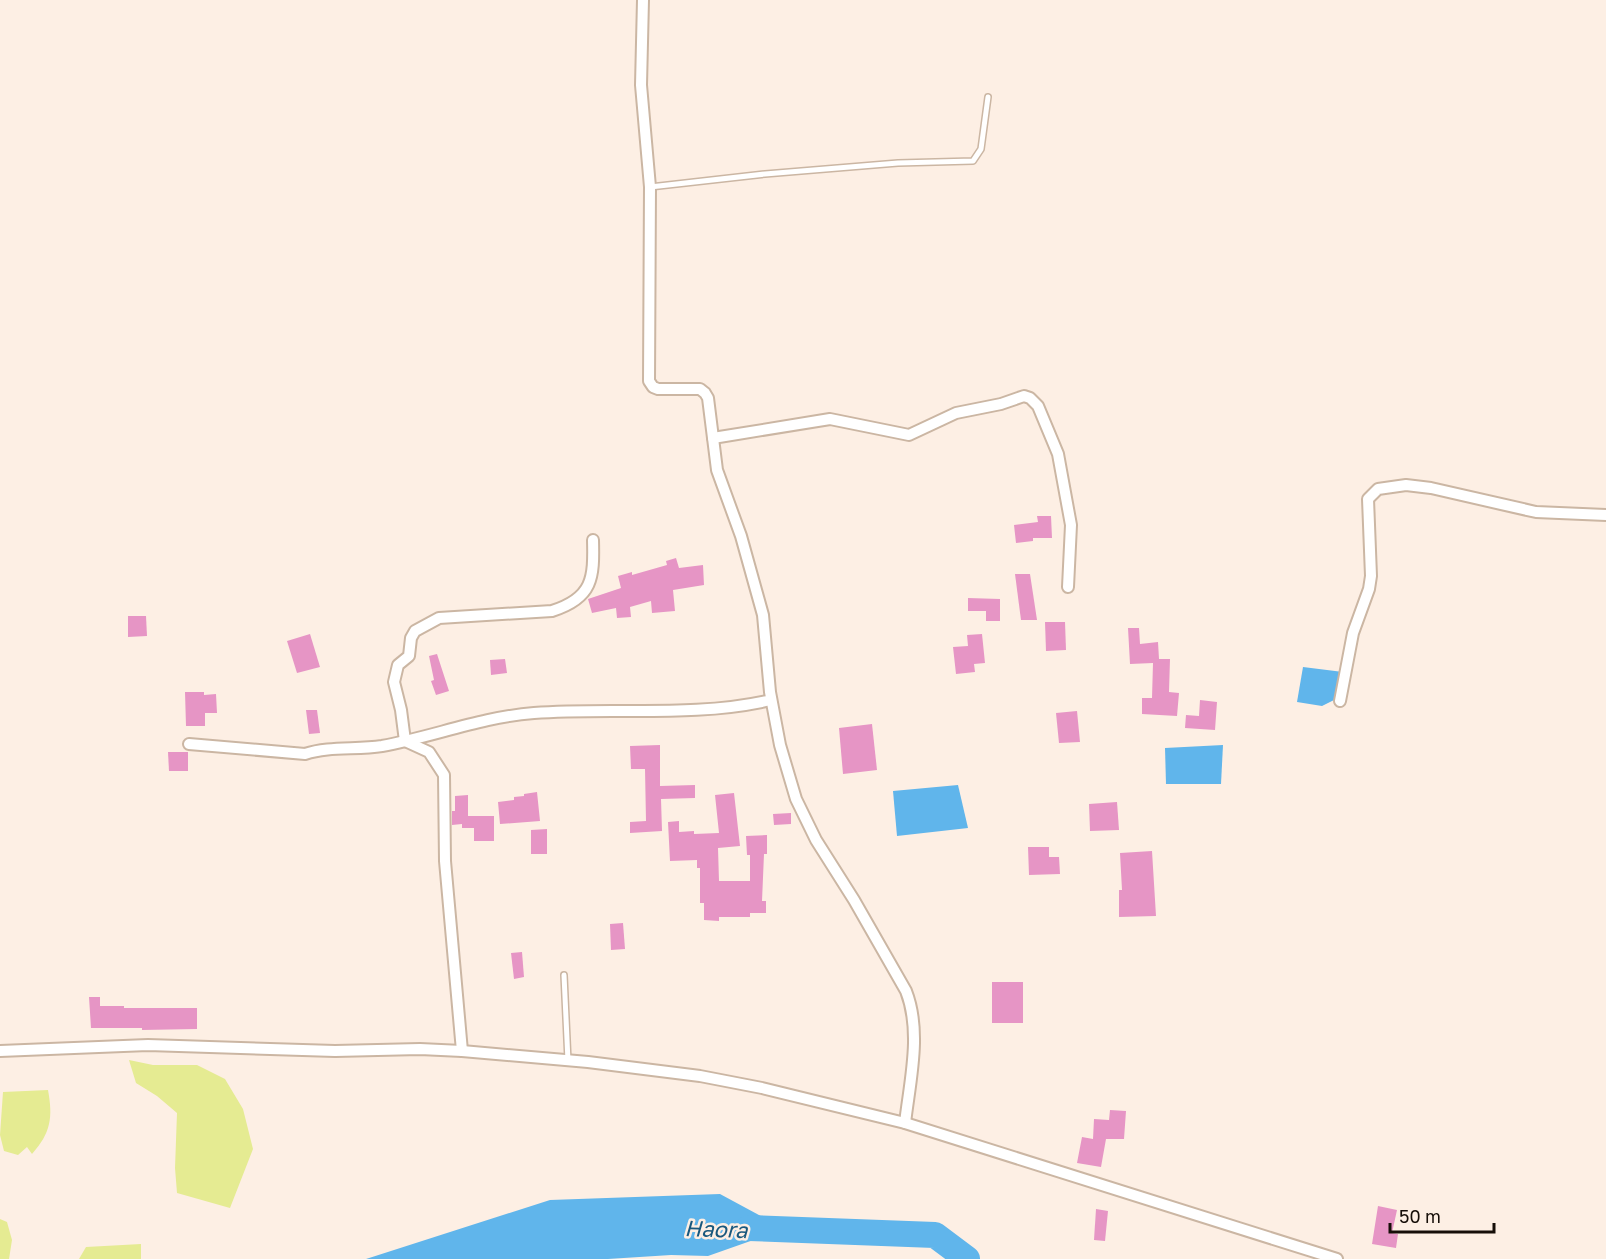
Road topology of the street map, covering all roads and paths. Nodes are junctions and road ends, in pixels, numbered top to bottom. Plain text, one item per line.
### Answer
1 (643, 0) edge
2 (988, 98) dead end
3 (650, 188) junction
4 (713, 438) junction
5 (1606, 515) edge
6 (593, 540) dead end
7 (1068, 587) dead end
8 (771, 700) junction
9 (1340, 701) dead end
10 (405, 741) junction
11 (189, 744) dead end
12 (564, 975) dead end
13 (0, 1051) edge
14 (462, 1051) junction
15 (568, 1061) junction
16 (905, 1123) junction
17 (1336, 1259) edge

1 - 3 street
2 - 3 lane
3 - 4 street
4 - 7 street
4 - 8 street
5 - 9 street
6 - 10 street
8 - 10 street
8 - 16 street
10 - 11 street
10 - 14 street
12 - 15 lane
13 - 14 street
14 - 15 street
15 - 16 street
16 - 17 street

